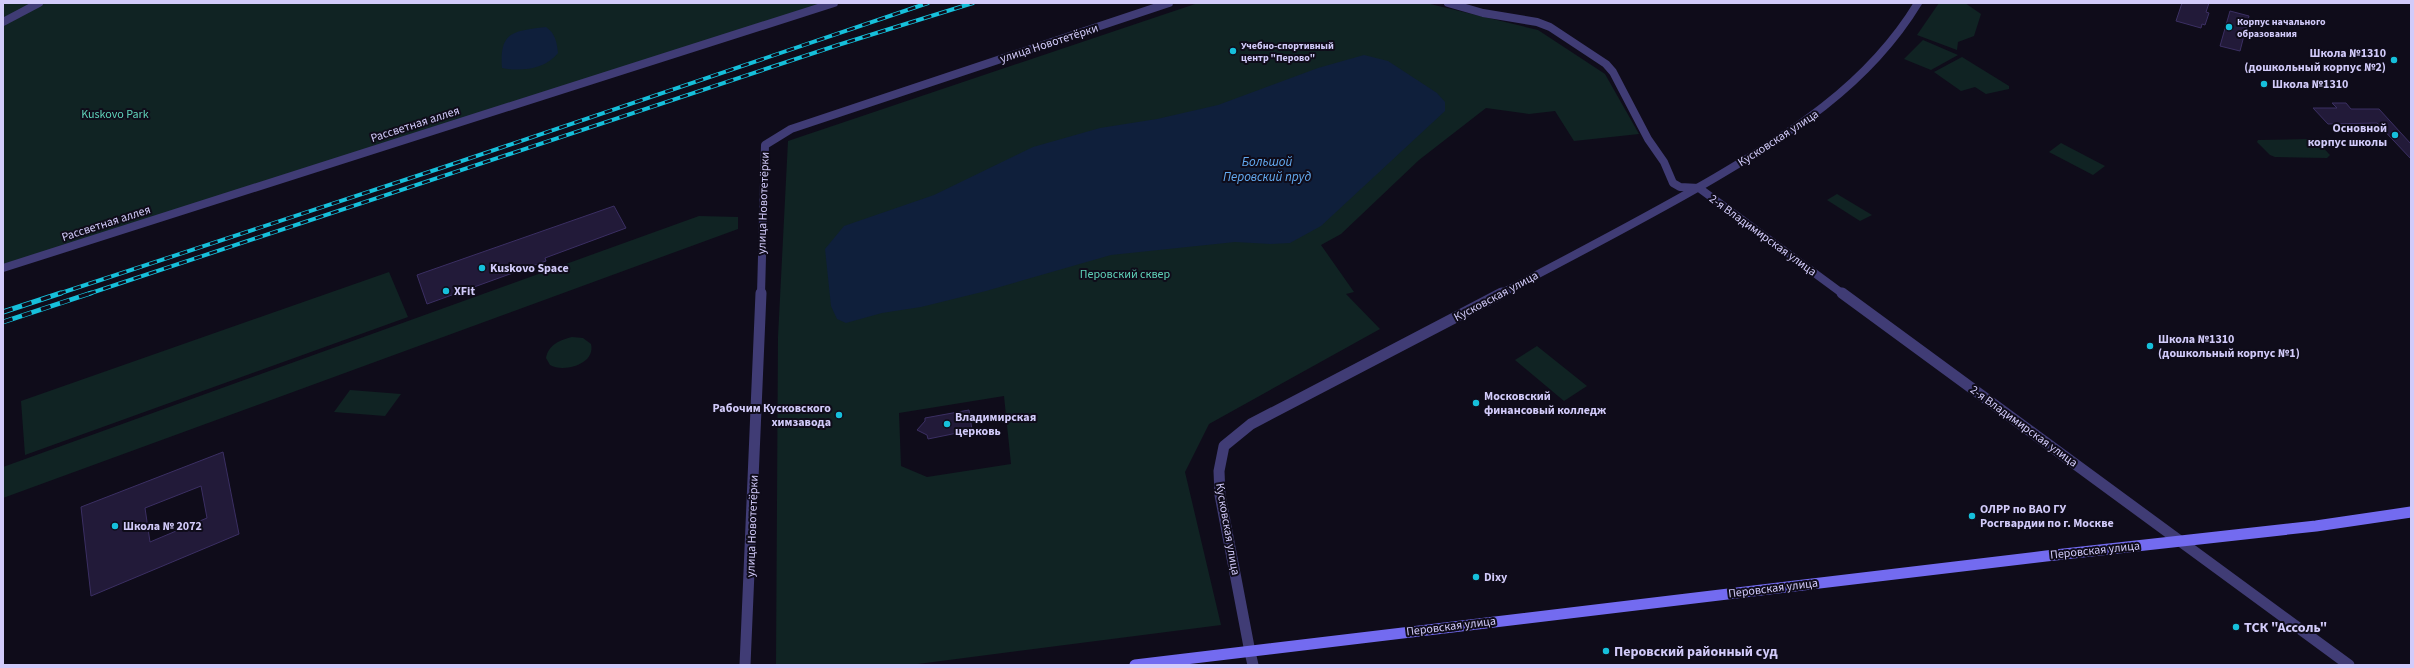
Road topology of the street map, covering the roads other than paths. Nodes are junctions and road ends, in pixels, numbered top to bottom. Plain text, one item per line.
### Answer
1 (39, 3) edge
2 (834, 3) edge
3 (1169, 3) edge
4 (1448, 3) edge
5 (1918, 3) edge
6 (3, 22) edge
7 (1699, 188) junction
8 (3, 268) edge
9 (2411, 512) edge
10 (2182, 541) junction
11 (1250, 652) junction
12 (745, 665) edge
13 (1135, 665) edge
14 (1253, 665) edge
15 (2349, 665) edge

1 - 6 street
2 - 8 street, Рассветная аллея
3 - 12 street, улица Новотетёрки
4 - 7 street
5 - 7 street, Кусковская улица
7 - 10 street, 2-я Владимирская улица
7 - 11 street, Кусковская улица
9 - 10 main road, Перовская улица
10 - 11 main road, Перовская улица
10 - 15 street, 2-я Владимирская улица
11 - 13 main road, Перовская улица
11 - 14 street, Кусковская улица

